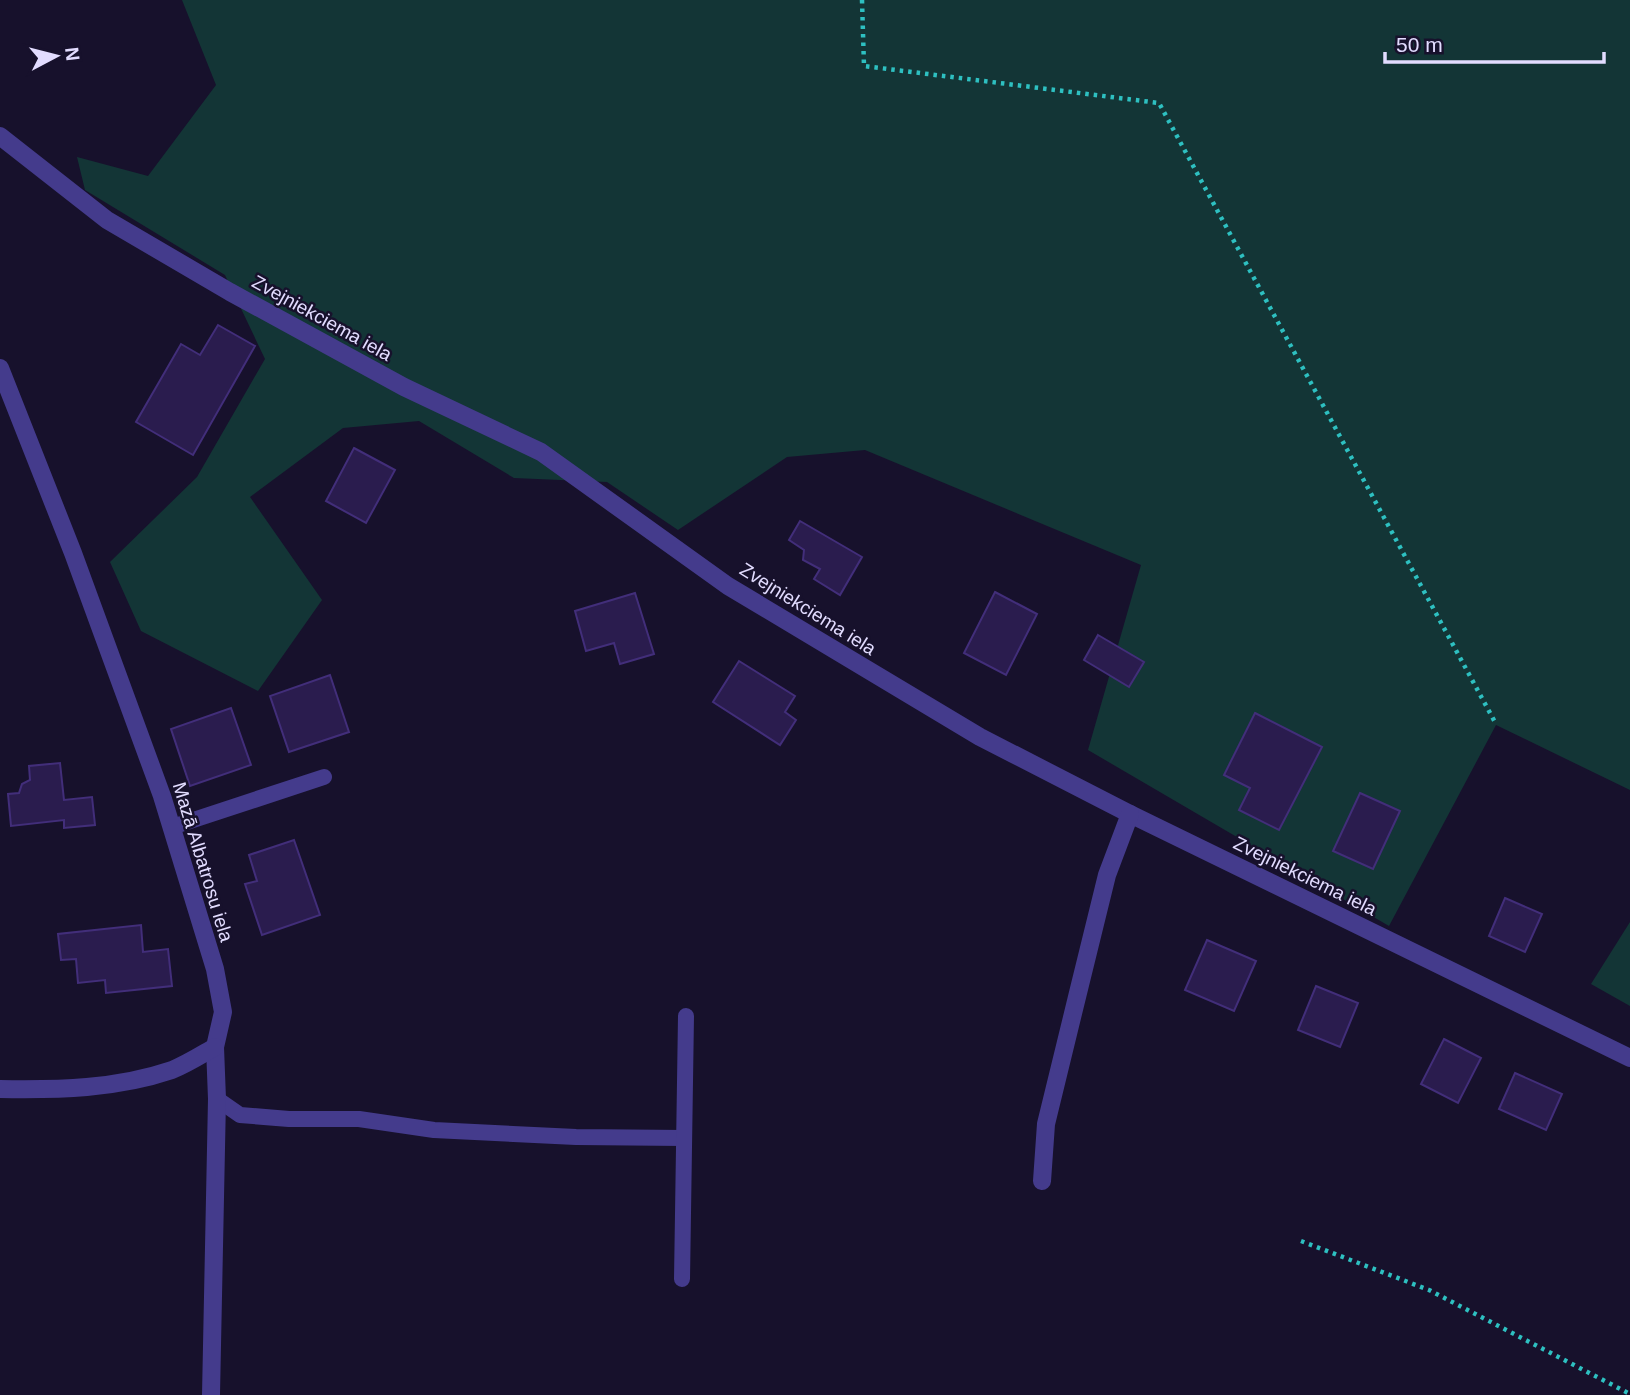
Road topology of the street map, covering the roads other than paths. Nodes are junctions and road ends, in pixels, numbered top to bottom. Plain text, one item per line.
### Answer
1 (0, 136) edge
2 (0, 368) edge
3 (324, 777) dead end
4 (1130, 814) junction
5 (172, 827) junction
6 (686, 1016) dead end
7 (215, 1047) junction
8 (1630, 1058) edge
9 (0, 1089) edge
10 (216, 1099) junction
11 (684, 1138) junction
12 (1042, 1181) dead end
13 (682, 1279) dead end
14 (211, 1395) edge

1 - 4 street, Zvejniekciema iela
2 - 5 street, Mazā Albatrosu iela
3 - 5 lane
4 - 8 street, Zvejniekciema iela
4 - 12 street
5 - 7 street, Mazā Albatrosu iela
6 - 11 lane
7 - 9 street
7 - 10 street, Mazā Albatrosu iela
10 - 11 lane
10 - 14 street, Mazā Albatrosu iela
11 - 13 lane

